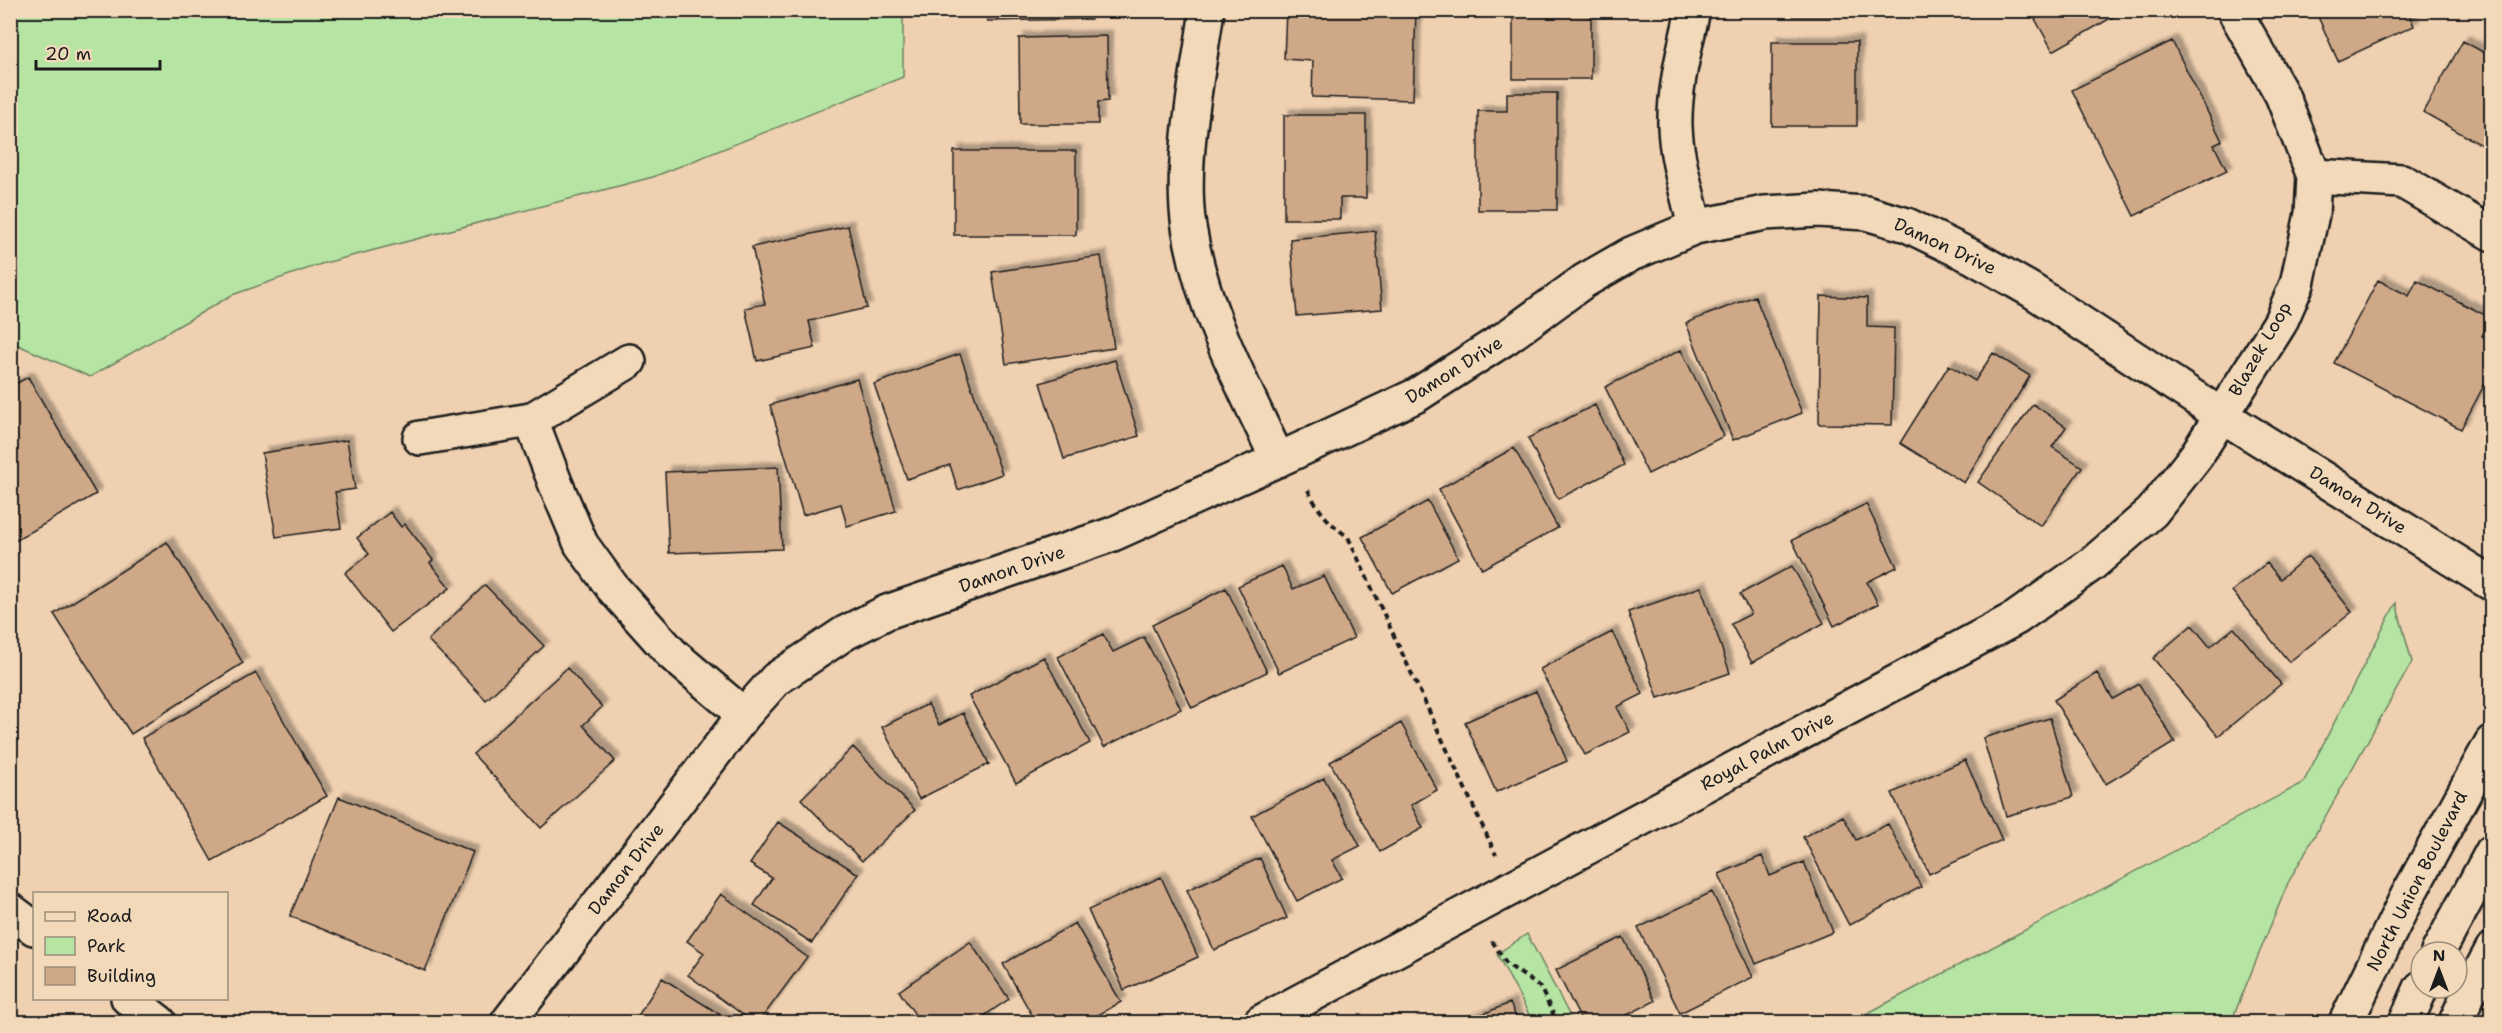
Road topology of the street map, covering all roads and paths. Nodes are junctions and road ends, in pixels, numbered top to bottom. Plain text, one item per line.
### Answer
1 (1207, 10) edge
2 (1693, 10) edge
3 (2234, 10) edge
4 (2314, 176) junction
5 (1695, 227) junction
6 (2492, 234) edge
7 (629, 361) dead end
8 (2221, 415) junction
9 (531, 420) junction
10 (420, 438) dead end
11 (1278, 460) junction
12 (1308, 490) dead end
13 (2492, 584) edge
14 (744, 715) junction
15 (2492, 742) edge
16 (2492, 852) edge
17 (1500, 864) dead end
18 (10, 910) edge
19 (33, 927) edge
20 (1491, 938) dead end
21 (2444, 940) edge
22 (2492, 950) edge
23 (129, 1000) edge
24 (2416, 1000) edge
25 (159, 1023) edge
26 (508, 1023) edge
27 (1261, 1023) edge
28 (1557, 1023) edge
29 (2346, 1023) edge
30 (2406, 1023) edge
31 (2456, 1023) edge

1 - 11 street
2 - 5 street
3 - 4 street, Blazek Loop
4 - 6 street
4 - 8 street, Blazek Loop
5 - 8 street, Damon Drive
5 - 11 street, Damon Drive
7 - 9 street
8 - 13 street, Damon Drive
8 - 27 street, Royal Palm Drive
9 - 10 street
9 - 14 street
11 - 14 street, Damon Drive
12 - 17 path
14 - 26 street, Damon Drive
15 - 29 street, North Union Boulevard
16 - 21 street
18 - 19 street
20 - 28 path
22 - 31 street
23 - 25 street
24 - 30 street

